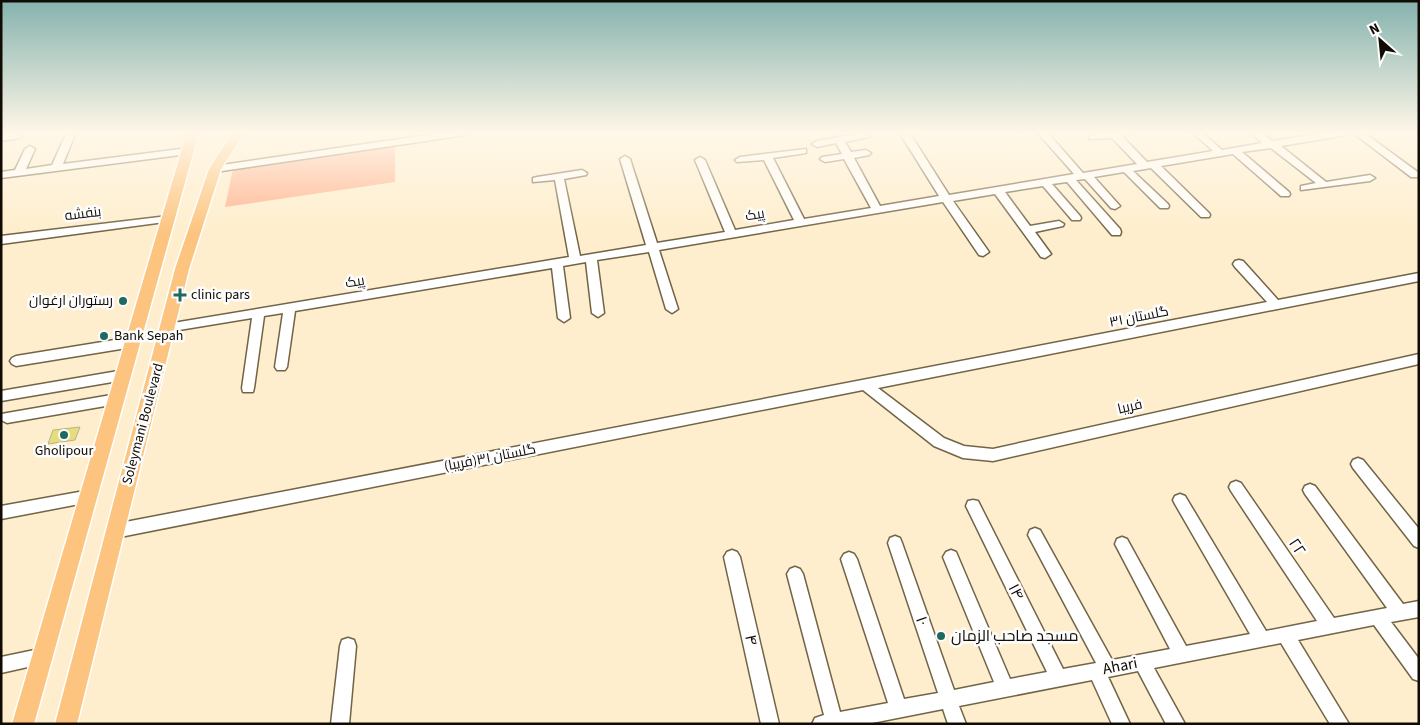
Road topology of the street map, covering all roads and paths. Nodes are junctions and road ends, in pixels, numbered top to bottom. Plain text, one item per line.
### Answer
1 (22, 166) edge
2 (66, 166) edge
3 (185, 166) edge
4 (217, 166) edge
5 (236, 166) edge
6 (627, 166) edge
7 (702, 166) edge
8 (772, 166) edge
9 (853, 166) edge
10 (925, 166) edge
11 (1074, 166) edge
12 (1144, 166) edge
13 (1150, 166) edge
14 (1252, 166) edge
15 (1299, 166) edge
16 (1403, 166) edge
17 (56, 168) joint
18 (215, 169) junction
19 (1126, 169) junction
20 (19, 173) junction
21 (582, 173) dead end
22 (1, 175) edge
23 (1415, 175) dead end
24 (1084, 176) junction
25 (559, 177) junction
26 (1070, 178) junction
27 (1370, 178) dead end
28 (537, 180) dead end
29 (1045, 182) junction
30 (1324, 185) junction
31 (1306, 188) dead end
32 (998, 190) junction
33 (1285, 194) dead end
34 (946, 199) junction
35 (1115, 206) dead end
36 (1164, 206) dead end
37 (877, 210) junction
38 (1205, 215) dead end
39 (1076, 218) dead end
40 (168, 219) junction
41 (801, 223) junction
42 (1059, 224) dead end
43 (1028, 230) junction
44 (1116, 232) dead end
45 (731, 234) junction
46 (1, 240) edge
47 (652, 248) junction
48 (983, 252) dead end
49 (1045, 254) dead end
50 (591, 258) junction
51 (575, 260) junction
52 (557, 263) junction
53 (1239, 264) dead end
54 (1419, 277) edge
55 (1276, 305) junction
56 (290, 308) junction
57 (672, 309) dead end
58 (259, 313) junction
59 (598, 313) dead end
60 (564, 318) dead end
61 (168, 328) junction
62 (133, 342) junction
63 (1419, 359) edge
64 (16, 361) dead end
65 (281, 367) dead end
66 (124, 375) junction
67 (865, 385) junction
68 (248, 388) dead end
69 (1, 396) edge
70 (117, 399) junction
71 (7, 418) dead end
72 (1358, 464) dead end
73 (1236, 487) dead end
74 (1310, 490) dead end
75 (90, 496) junction
76 (1180, 500) dead end
77 (973, 506) dead end
78 (1, 513) edge
79 (115, 531) junction
80 (1036, 535) dead end
81 (1419, 541) edge
82 (895, 543) dead end
83 (1122, 544) dead end
84 (732, 557) dead end
85 (951, 558) dead end
86 (849, 559) dead end
87 (795, 574) dead end
88 (1419, 609) edge
89 (1400, 613) junction
90 (1378, 617) junction
91 (1330, 626) junction
92 (1285, 635) junction
93 (1262, 639) junction
94 (348, 646) dead end
95 (1182, 654) junction
96 (44, 656) junction
97 (1142, 662) junction
98 (1, 665) edge
99 (1102, 670) junction
100 (1419, 673) edge
101 (1059, 678) junction
102 (1005, 688) junction
103 (949, 699) junction
104 (899, 709) junction
105 (830, 723) edge
106 (23, 724) edge
107 (66, 724) edge
108 (340, 724) edge
109 (770, 724) edge
110 (957, 724) edge
111 (1121, 724) edge
112 (1176, 724) edge
113 (1340, 724) edge

1 - 20 street
2 - 17 street
3 - 40 main road
4 - 18 main road, Soleymani Boulevard
5 - 18 street
6 - 47 street
7 - 45 street
8 - 41 street
9 - 37 street
10 - 34 street
11 - 24 street
12 - 19 street, پیک
13 - 38 street
14 - 33 street
15 - 30 street
16 - 23 street
17 - 20 street
18 - 61 main road, Soleymani Boulevard
19 - 24 street, پیک
19 - 36 street
20 - 22 street
21 - 25 street
24 - 26 street, پیک
24 - 35 street
25 - 28 street
25 - 51 street
26 - 29 street, پیک
26 - 44 street
27 - 30 street
29 - 32 street, پیک
29 - 39 street
30 - 31 street
32 - 34 street, پیک
32 - 43 street
34 - 37 street, پیک
34 - 48 street
37 - 41 street, پیک
40 - 46 street, بنفشه
40 - 62 main road
41 - 45 street, پیک
42 - 43 street
43 - 49 street
45 - 47 street, پیک
47 - 50 street, پیک
47 - 57 street
50 - 51 street, پیک
50 - 59 street
51 - 52 street, پیک
52 - 56 street, پیک
52 - 60 street
53 - 55 street
54 - 55 street, گلستان ۳۱
55 - 67 street, گلستان ۳۱
56 - 58 street, پیک
56 - 65 street
58 - 61 street, پیک
58 - 68 street
61 - 79 main road, Soleymani Boulevard
62 - 64 street
62 - 66 main road
63 - 67 street, فریبا
66 - 69 street
66 - 70 main road
67 - 79 street, گلستان ۳۱(فریبا)
70 - 71 street
70 - 75 main road
72 - 81 street
73 - 91 street, ۲۲
74 - 89 street
75 - 78 street
75 - 96 main road
76 - 93 street
77 - 101 street, ۱۴
79 - 107 main road, Soleymani Boulevard
80 - 99 street
82 - 103 street, ۱۰
83 - 95 street
84 - 109 street, ۴
85 - 102 street
86 - 104 street
87 - 105 street
88 - 89 street, Ahari
89 - 90 street, Ahari
90 - 91 street, Ahari
90 - 100 street
91 - 92 street, Ahari
92 - 93 street, Ahari
92 - 113 street
93 - 95 street, Ahari
94 - 108 street
95 - 97 street, Ahari
96 - 98 street
96 - 106 main road
97 - 99 street, Ahari
97 - 112 street
99 - 101 street, Ahari
99 - 111 street
101 - 102 street, Ahari
102 - 103 street, Ahari
103 - 104 street, Ahari
103 - 110 street, ۱۰
104 - 105 street, Ahari

